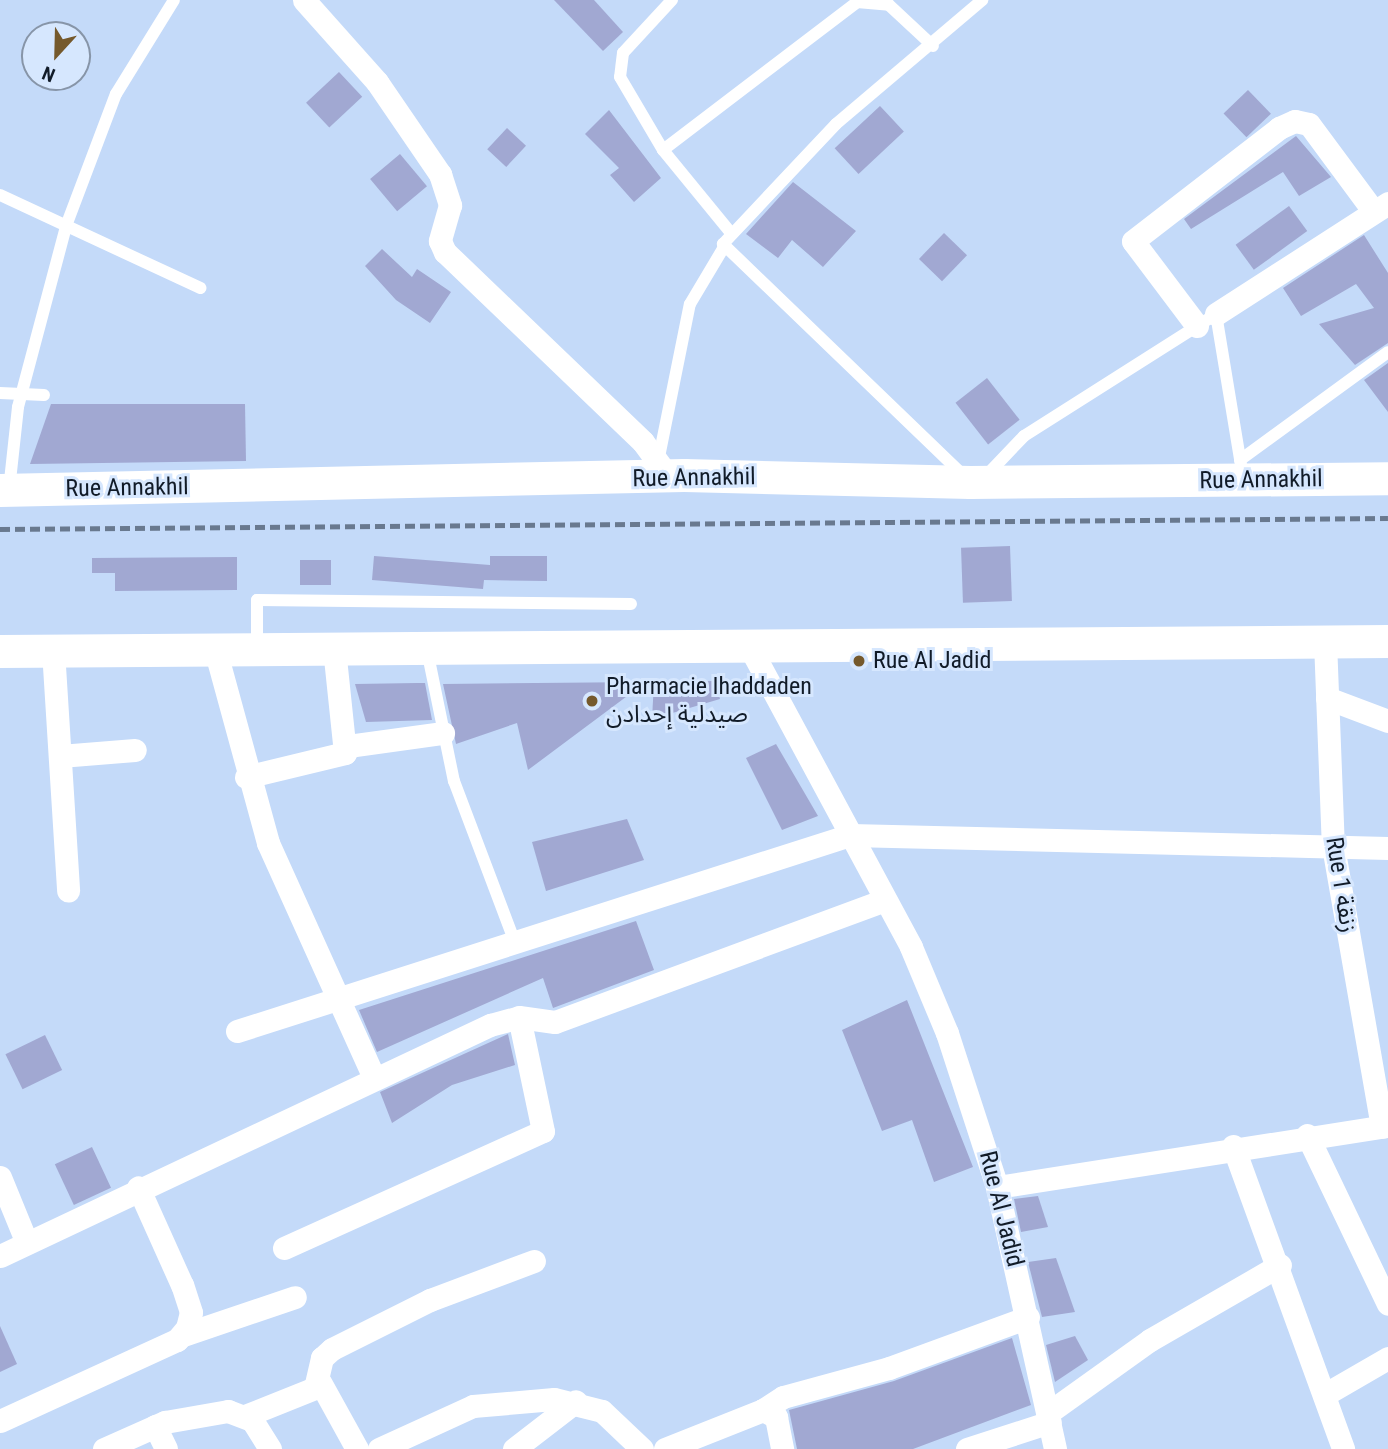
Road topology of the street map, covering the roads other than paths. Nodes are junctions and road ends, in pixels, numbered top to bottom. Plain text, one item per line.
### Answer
1 (174, 0) edge
2 (672, 0) edge
3 (982, 0) edge
4 (890, 3) edge
5 (315, 5) edge
6 (933, 46) junction
7 (663, 150) junction
8 (0, 195) edge
9 (1381, 207) edge
10 (66, 226) junction
11 (730, 232) junction
12 (723, 247) junction
13 (200, 288) dead end
14 (1207, 320) junction
15 (1388, 352) edge
16 (0, 393) edge
17 (44, 395) dead end
18 (21, 396) junction
19 (663, 469) junction
20 (1242, 470) junction
21 (1388, 478) edge
22 (976, 482) junction
23 (4, 490) edge
24 (631, 604) dead end
25 (1325, 641) junction
26 (1388, 641) edge
27 (747, 642) junction
28 (426, 647) junction
29 (257, 648) junction
30 (334, 648) junction
31 (215, 649) junction
32 (53, 650) junction
33 (0, 651) edge
34 (1327, 698) junction
35 (1388, 721) edge
36 (443, 733) junction
37 (348, 746) junction
38 (135, 750) dead end
39 (60, 756) junction
40 (246, 777) junction
41 (850, 835) junction
42 (1333, 846) junction
43 (1388, 848) edge
44 (68, 891) dead end
45 (885, 900) junction
46 (514, 940) junction
47 (337, 996) junction
48 (519, 1017) junction
49 (237, 1031) dead end
50 (373, 1076) junction
51 (1385, 1126) edge
52 (1307, 1135) junction
53 (1233, 1146) junction
54 (0, 1177) edge
55 (138, 1187) junction
56 (997, 1187) junction
57 (26, 1243) junction
58 (284, 1248) dead end
59 (0, 1256) edge
60 (534, 1261) dead end
61 (1280, 1265) junction
62 (295, 1297) dead end
63 (1388, 1304) edge
64 (1028, 1317) junction
65 (183, 1335) junction
66 (1388, 1358) edge
67 (320, 1382) junction
68 (1324, 1395) junction
69 (576, 1401) junction
70 (763, 1410) junction
71 (246, 1416) junction
72 (1049, 1417) junction
73 (0, 1420) edge
74 (155, 1426) junction
75 (104, 1449) edge
76 (166, 1449) edge
77 (270, 1449) edge
78 (357, 1449) edge
79 (379, 1449) edge
80 (514, 1449) edge
81 (642, 1449) edge
82 (665, 1449) edge
83 (782, 1449) edge
84 (967, 1449) edge
85 (1055, 1449) edge
86 (1343, 1449) edge

1 - 10 lane
2 - 7 lane
3 - 6 lane
4 - 6 lane
4 - 7 lane
5 - 19 street
6 - 11 lane
7 - 11 lane
8 - 10 lane
9 - 14 street
9 - 14 street
10 - 13 lane
10 - 18 lane
11 - 12 lane
12 - 19 lane
12 - 22 lane
14 - 20 lane
14 - 22 lane
15 - 20 lane
16 - 18 lane
17 - 18 lane
18 - 23 lane
19 - 22 main road, Rue Annakhil
19 - 23 main road, Rue Annakhil
20 - 21 main road, Rue Annakhil
20 - 22 main road, Rue Annakhil
24 - 29 lane
25 - 26 main road
25 - 27 main road
25 - 34 street, Rue 1 زنقة
27 - 28 main road
27 - 41 street, Rue Al Jadid
28 - 30 main road
28 - 36 lane
29 - 30 main road
29 - 31 main road
30 - 37 street
31 - 32 main road
31 - 40 street
32 - 33 main road
32 - 39 street
34 - 35 street
34 - 42 street, Rue 1 زنقة
36 - 37 street
36 - 46 lane
37 - 40 street
38 - 39 street
39 - 44 street
40 - 47 street
41 - 42 street
41 - 45 street, Rue Al Jadid
41 - 46 street
42 - 43 street
42 - 51 street, Rue 1 زنقة
45 - 48 street
45 - 56 street, Rue Al Jadid
46 - 47 street
47 - 49 street
47 - 50 street
48 - 50 street
48 - 58 street
50 - 55 street
51 - 52 street
52 - 53 street
52 - 63 street
53 - 56 street
53 - 61 street
54 - 57 street
55 - 57 street
55 - 65 street
56 - 64 street, Rue Al Jadid
57 - 59 street
60 - 67 street
61 - 68 street
61 - 72 street
62 - 65 street
64 - 70 street
64 - 72 street, Rue Al Jadid
65 - 73 street
66 - 68 street
67 - 71 street
67 - 78 street
68 - 86 street
69 - 79 street
69 - 80 street
69 - 81 street
70 - 82 street
70 - 83 street
71 - 74 street
71 - 77 street
72 - 84 street
72 - 85 street, Rue Al Jadid
74 - 75 street
74 - 76 street

